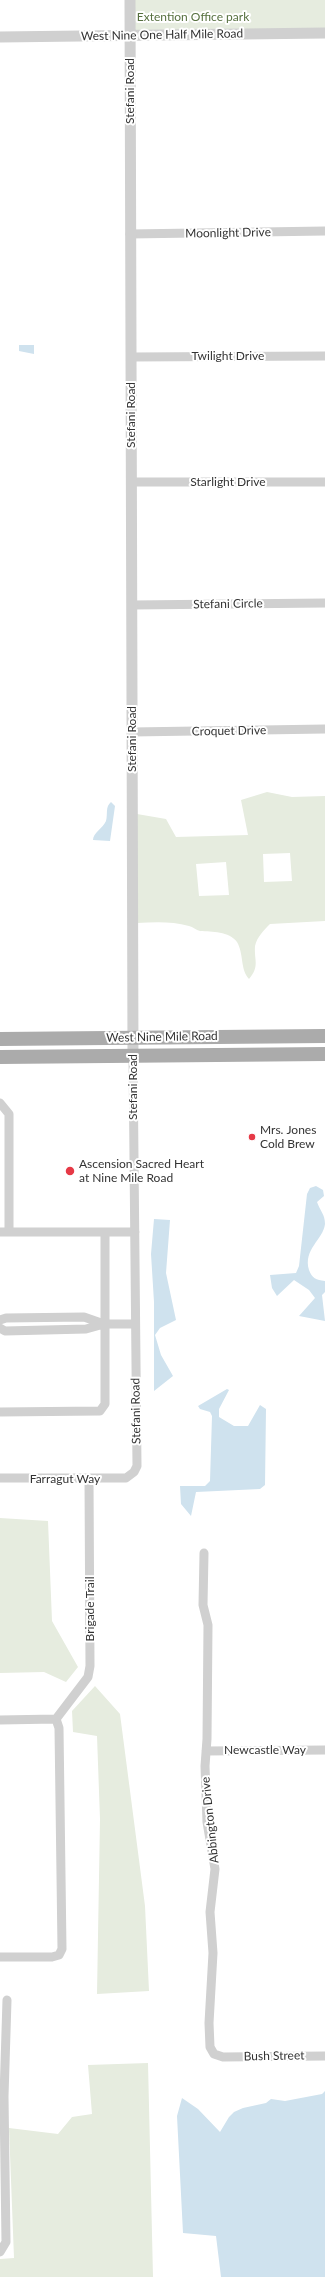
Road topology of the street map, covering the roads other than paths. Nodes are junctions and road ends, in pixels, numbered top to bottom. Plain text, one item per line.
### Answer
1 (130, 0) edge
2 (325, 33) edge
3 (130, 35) junction
4 (0, 37) edge
5 (325, 232) edge
6 (130, 234) junction
7 (325, 356) edge
8 (131, 357) junction
9 (131, 482) junction
10 (325, 482) edge
11 (325, 603) edge
12 (132, 605) junction
13 (325, 729) edge
14 (132, 732) junction
15 (320, 1036) edge
16 (133, 1037) junction
17 (0, 1039) edge
18 (0, 1048) edge
19 (325, 1054) edge
20 (133, 1056) junction
21 (0, 1057) edge
22 (0, 1103) edge
23 (4, 1232) edge
24 (105, 1232) junction
25 (135, 1232) junction
26 (0, 1320) edge
27 (104, 1324) junction
28 (135, 1324) junction
29 (0, 1328) edge
30 (0, 1412) edge
31 (130, 1476) joint
32 (0, 1478) edge
33 (89, 1479) junction
34 (204, 1553) dead end
35 (0, 1720) edge
36 (57, 1724) junction
37 (325, 1750) edge
38 (206, 1751) junction
39 (0, 1958) edge
40 (6, 2000) dead end
41 (325, 2056) edge
42 (223, 2057) joint
43 (2, 2076) edge
44 (1, 2252) edge

1 - 3 street, Stefani Road
2 - 3 street, West Nine One Half Mile Road
3 - 4 street, West Nine One Half Mile Road
3 - 6 street, Stefani Road
5 - 6 street, Moonlight Drive
6 - 8 street, Stefani Road
7 - 8 street, Twilight Drive
8 - 9 street, Stefani Road
9 - 10 street, Starlight Drive
9 - 12 street, Stefani Road
11 - 12 street, Stefani Circle
12 - 14 street, Stefani Road
13 - 14 street, Croquet Drive
14 - 16 street, Stefani Road
15 - 16 main road, West Nine Mile Road
15 - 20 main road
16 - 17 main road, West Nine Mile Road
16 - 18 main road
16 - 20 street, Stefani Road
19 - 20 main road, West Nine Mile Road
20 - 21 main road, West Nine Mile Road
20 - 25 street, Stefani Road
22 - 23 street
23 - 24 street
24 - 25 street
24 - 27 street
25 - 28 street, Stefani Road
26 - 27 street
27 - 28 street
27 - 29 street
27 - 30 street
28 - 31 street, Stefani Road
31 - 33 street, Farragut Way
32 - 33 street, Farragut Way
33 - 36 street, Brigade Trail
34 - 38 street, Abbington Drive
35 - 36 street
36 - 39 street
37 - 38 street, Newcastle Way
38 - 42 street, Abbington Drive
40 - 43 street
41 - 42 street, Bush Street
43 - 44 street

